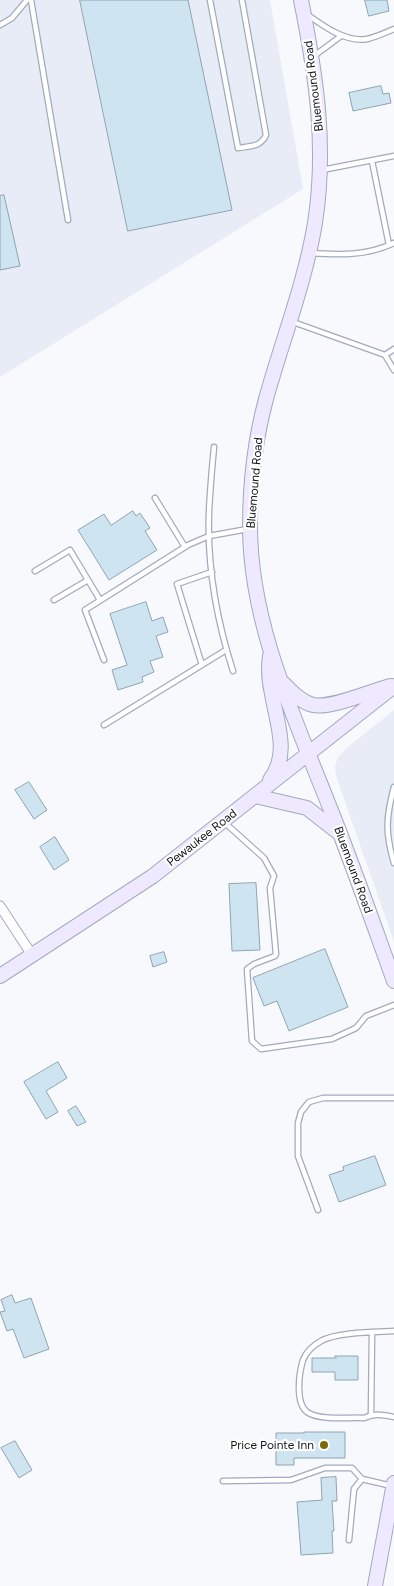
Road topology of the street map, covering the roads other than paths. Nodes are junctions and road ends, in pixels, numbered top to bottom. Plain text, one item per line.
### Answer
1 (29, 0) edge
2 (210, 0) edge
3 (242, 0) edge
4 (302, 6) edge
5 (0, 25) edge
6 (394, 30) edge
7 (341, 36) junction
8 (312, 57) junction
9 (394, 156) edge
10 (372, 161) junction
11 (320, 171) junction
12 (68, 220) dead end
13 (394, 243) edge
14 (389, 245) junction
15 (308, 253) junction
16 (289, 321) junction
17 (394, 349) edge
18 (385, 355) junction
19 (394, 370) edge
20 (214, 447) dead end
21 (155, 498) dead end
22 (250, 529) junction
23 (209, 536) junction
24 (185, 547) junction
25 (35, 571) dead end
26 (212, 572) junction
27 (88, 580) junction
28 (54, 600) dead end
29 (100, 600) junction
30 (270, 647) junction
31 (226, 650) junction
32 (104, 660) dead end
33 (202, 665) junction
34 (233, 671) dead end
35 (281, 682) junction
36 (394, 685) edge
37 (104, 725) dead end
38 (309, 754) junction
39 (394, 787) edge
40 (258, 793) junction
41 (223, 821) junction
42 (340, 834) junction
43 (394, 863) edge
44 (0, 906) edge
45 (32, 955) junction
46 (0, 976) edge
47 (394, 981) edge
48 (394, 1005) edge
49 (394, 1098) edge
50 (318, 1210) dead end
51 (394, 1331) edge
52 (372, 1332) junction
53 (371, 1415) junction
54 (394, 1418) edge
55 (362, 1479) junction
56 (223, 1481) dead end
57 (394, 1484) edge
58 (349, 1540) dead end
59 (374, 1586) edge

1 - 5 lane
1 - 12 lane
2 - 3 lane
4 - 7 lane
4 - 8 main road, Bluemound Road
6 - 7 lane
7 - 8 lane
8 - 11 main road, Bluemound Road
9 - 10 lane
10 - 11 lane
10 - 14 lane
11 - 15 main road, Bluemound Road
13 - 14 lane
14 - 15 lane
15 - 16 main road, Bluemound Road
16 - 18 lane
16 - 22 main road, Bluemound Road
17 - 18 lane
18 - 19 lane
20 - 23 lane
21 - 24 lane
22 - 23 lane
22 - 30 main road, Bluemound Road
23 - 24 lane
23 - 26 lane
24 - 29 lane
25 - 27 lane
26 - 31 lane
26 - 33 lane
27 - 28 lane
27 - 29 lane
29 - 32 lane
30 - 35 main road, Bluemound Road
30 - 40 main road
31 - 33 lane
31 - 34 lane
33 - 37 lane
35 - 36 main road
35 - 38 main road, Bluemound Road
36 - 38 main road, Pewaukee Road
38 - 40 main road, Pewaukee Road
38 - 42 main road, Bluemound Road
39 - 43 lane
40 - 41 main road, Pewaukee Road
40 - 42 main road
41 - 45 main road, Pewaukee Road
41 - 48 lane
42 - 47 main road, Bluemound Road
44 - 45 street
45 - 46 main road, Pewaukee Road
49 - 50 lane
51 - 52 lane
52 - 53 lane
52 - 53 lane
53 - 54 lane
55 - 56 lane
55 - 57 lane
55 - 58 lane
57 - 59 main road

